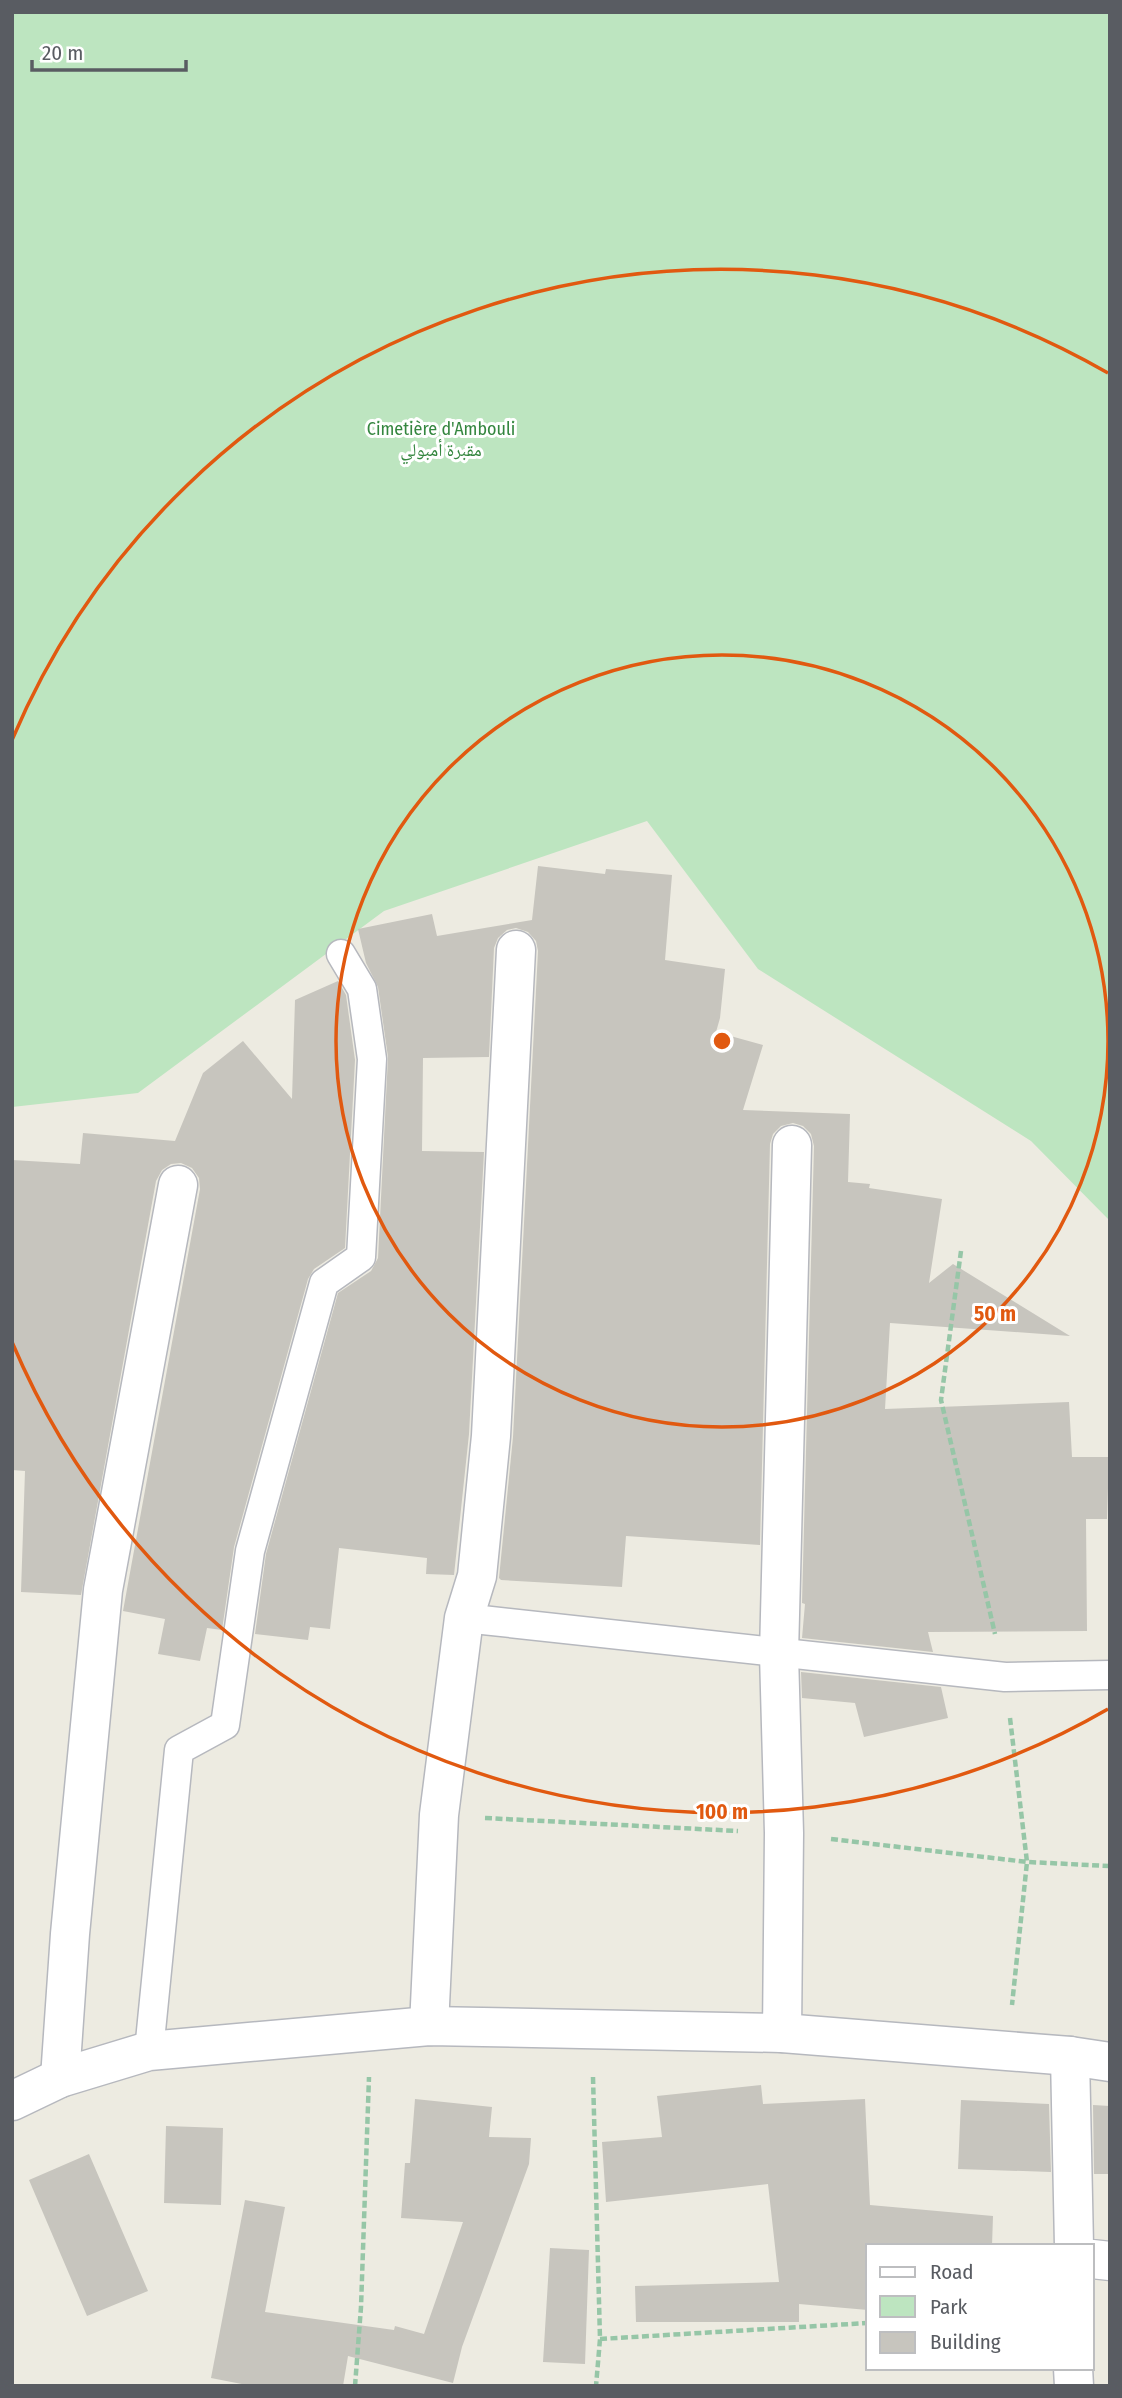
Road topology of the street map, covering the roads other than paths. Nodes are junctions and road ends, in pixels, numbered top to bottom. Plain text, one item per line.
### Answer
1 (516, 950) dead end
2 (341, 954) dead end
3 (792, 1145) dead end
4 (177, 1185) dead end
5 (464, 1618) junction
6 (779, 1654) junction
7 (1110, 1675) edge
8 (429, 2026) junction
9 (782, 2033) junction
10 (149, 2051) junction
11 (1070, 2056) junction
12 (1110, 2062) edge
13 (60, 2078) junction
14 (12, 2101) edge
15 (1074, 2244) edge

1 - 5 street
2 - 10 lane
3 - 6 street
4 - 13 street
5 - 6 lane
5 - 8 street
6 - 7 lane
6 - 9 street
8 - 9 street
8 - 10 street
9 - 11 street
10 - 13 street
11 - 12 street
11 - 15 street
13 - 14 street

